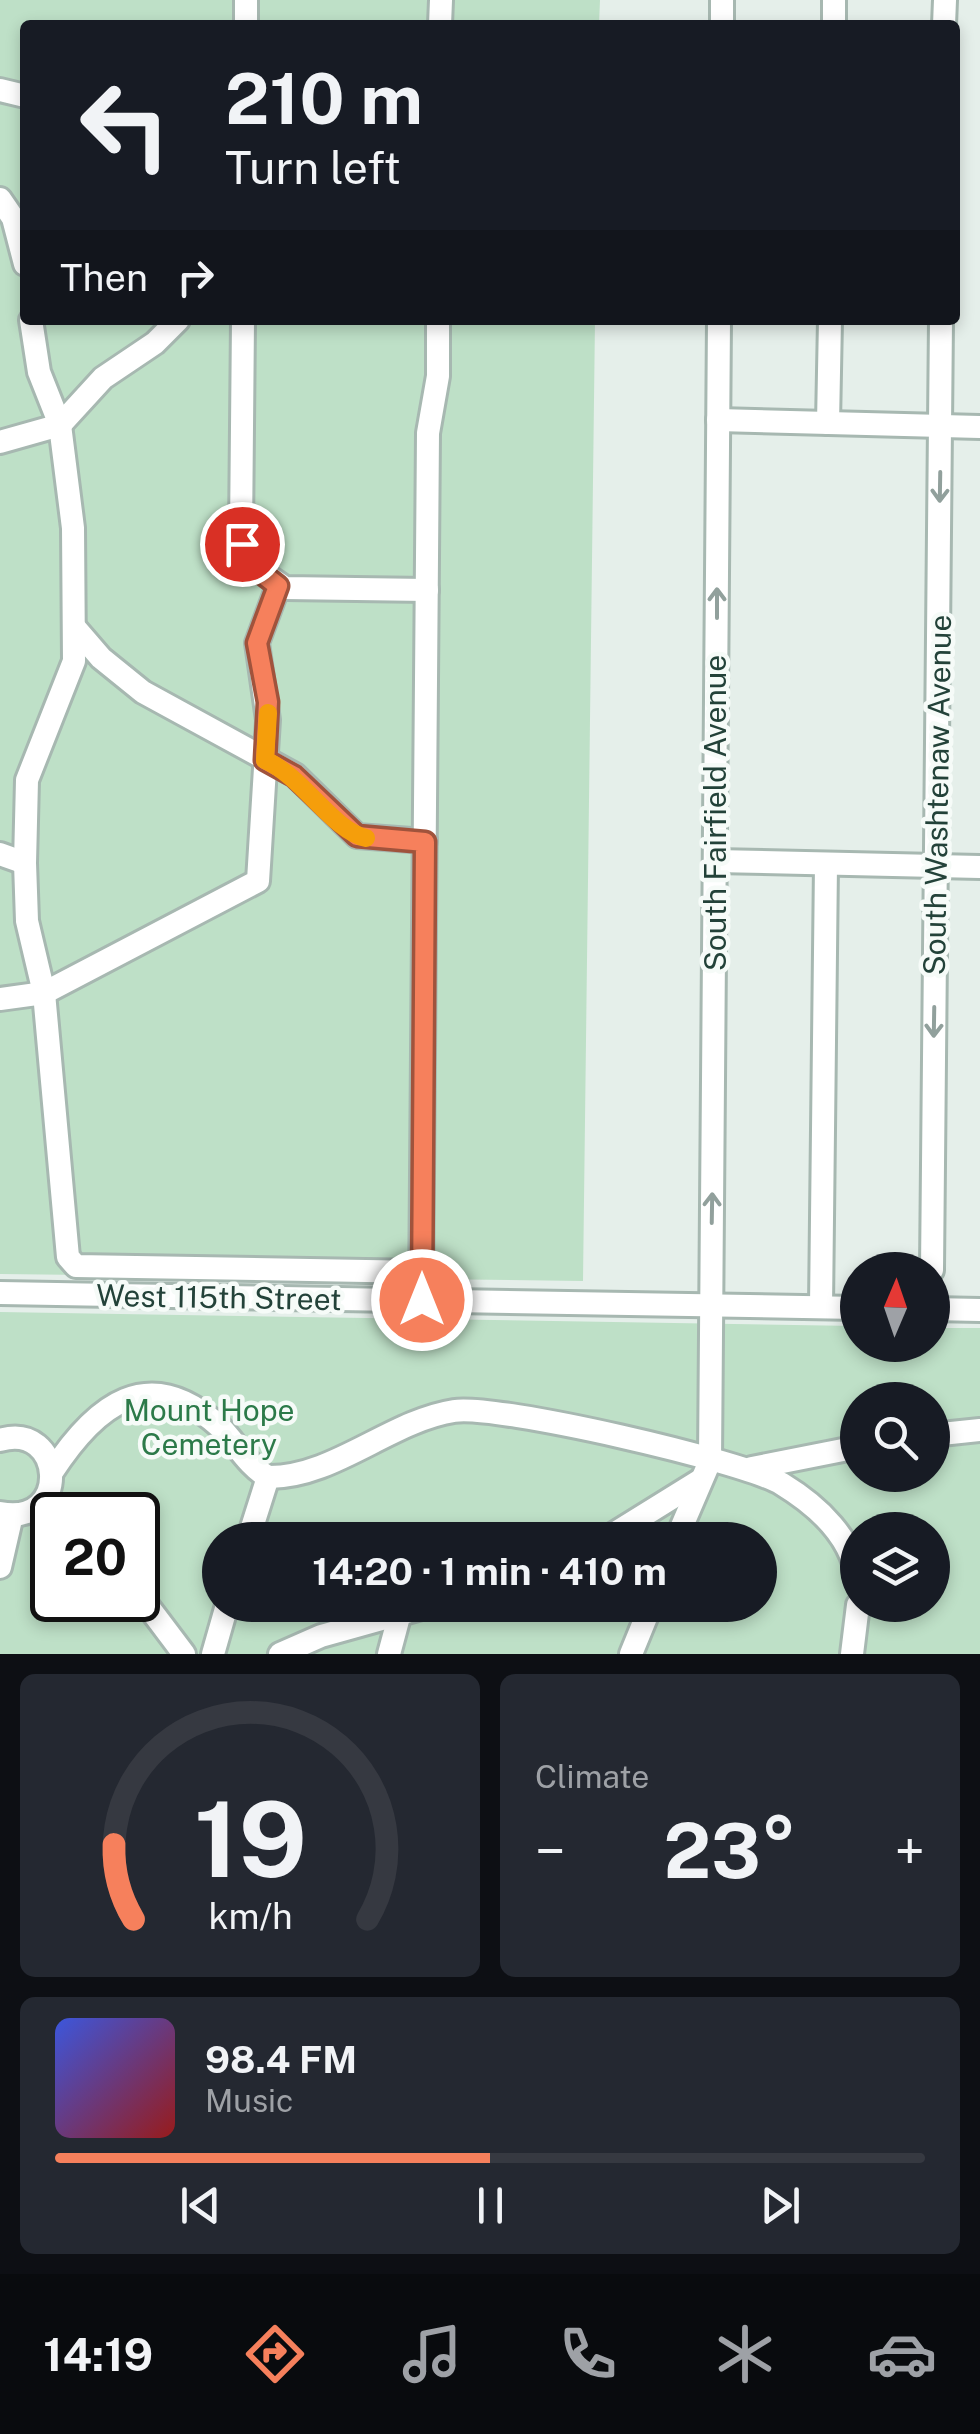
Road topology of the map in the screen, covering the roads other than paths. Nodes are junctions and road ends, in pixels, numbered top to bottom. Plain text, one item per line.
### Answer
1 (0, 199) edge
2 (20, 242) edge
3 (32, 325) edge
4 (173, 325) edge
5 (244, 325) edge
6 (438, 325) edge
7 (719, 325) edge
8 (830, 325) edge
9 (941, 325) edge
10 (718, 420) junction
11 (828, 423) junction
12 (60, 425) junction
13 (940, 426) junction
14 (980, 426) edge
15 (0, 442) edge
16 (278, 586) junction
17 (427, 590) junction
18 (76, 629) junction
19 (265, 760) junction
20 (425, 842) junction
21 (0, 854) edge
22 (25, 862) junction
23 (715, 862) junction
24 (826, 864) junction
25 (936, 866) junction
26 (980, 867) edge
27 (44, 993) junction
28 (0, 999) edge
29 (932, 1252) edge
30 (422, 1272) junction
31 (0, 1293) edge
32 (422, 1300) junction
33 (711, 1305) junction
34 (821, 1307) junction
35 (840, 1308) edge
36 (950, 1309) edge
37 (980, 1310) edge
38 (980, 1430) edge
39 (950, 1433) edge
40 (0, 1440) edge
41 (840, 1451) edge
42 (752, 1468) junction
43 (704, 1471) junction
44 (52, 1472) junction
45 (268, 1477) junction
46 (50, 1492) edge
47 (6, 1514) edge
48 (254, 1522) edge
49 (630, 1522) edge
50 (683, 1522) edge
51 (840, 1536) edge
52 (1, 1570) edge
53 (160, 1622) edge
54 (222, 1622) edge
55 (371, 1622) edge
56 (398, 1622) edge
57 (644, 1622) edge
58 (856, 1622) edge
59 (184, 1654) edge
60 (213, 1654) edge
61 (280, 1654) edge
62 (388, 1654) edge
63 (632, 1654) edge
64 (852, 1654) edge

1 - 2 street
3 - 12 street
4 - 12 street
5 - 16 street
6 - 17 street
7 - 10 street, South Fairfield Avenue
8 - 11 street
9 - 13 street, South Washtenaw Avenue
10 - 11 street
23 -> 10 street, South Fairfield Avenue
11 - 13 street
12 - 15 street
12 - 18 street
13 - 14 street
13 -> 25 street, South Washtenaw Avenue
16 - 17 street
16 - 19 street
17 - 20 street
18 - 19 street
18 - 22 street
19 - 20 street
19 - 27 street
20 - 30 street
21 - 22 street
22 - 27 street
23 - 24 street
33 -> 23 street, South Fairfield Avenue
24 - 25 street
24 - 34 street
25 - 26 street
25 -> 29 street, South Washtenaw Avenue
27 - 28 street
27 - 30 street
30 - 32 street
31 - 32 street, West 115th Street
32 - 33 street, West 115th Street
33 - 34 street, West 115th Street
33 - 43 street, South Fairfield Avenue
34 - 35 street, West 115th Street
36 - 37 street
38 - 39 street
40 - 44 street
41 - 42 street
42 - 43 street
42 - 51 street
43 - 45 street
43 - 49 street
43 - 50 street
44 - 45 street
44 - 46 street
45 - 48 street
47 - 52 street
53 - 59 street
54 - 60 street
55 - 61 street
56 - 62 street
57 - 63 street
58 - 64 street

